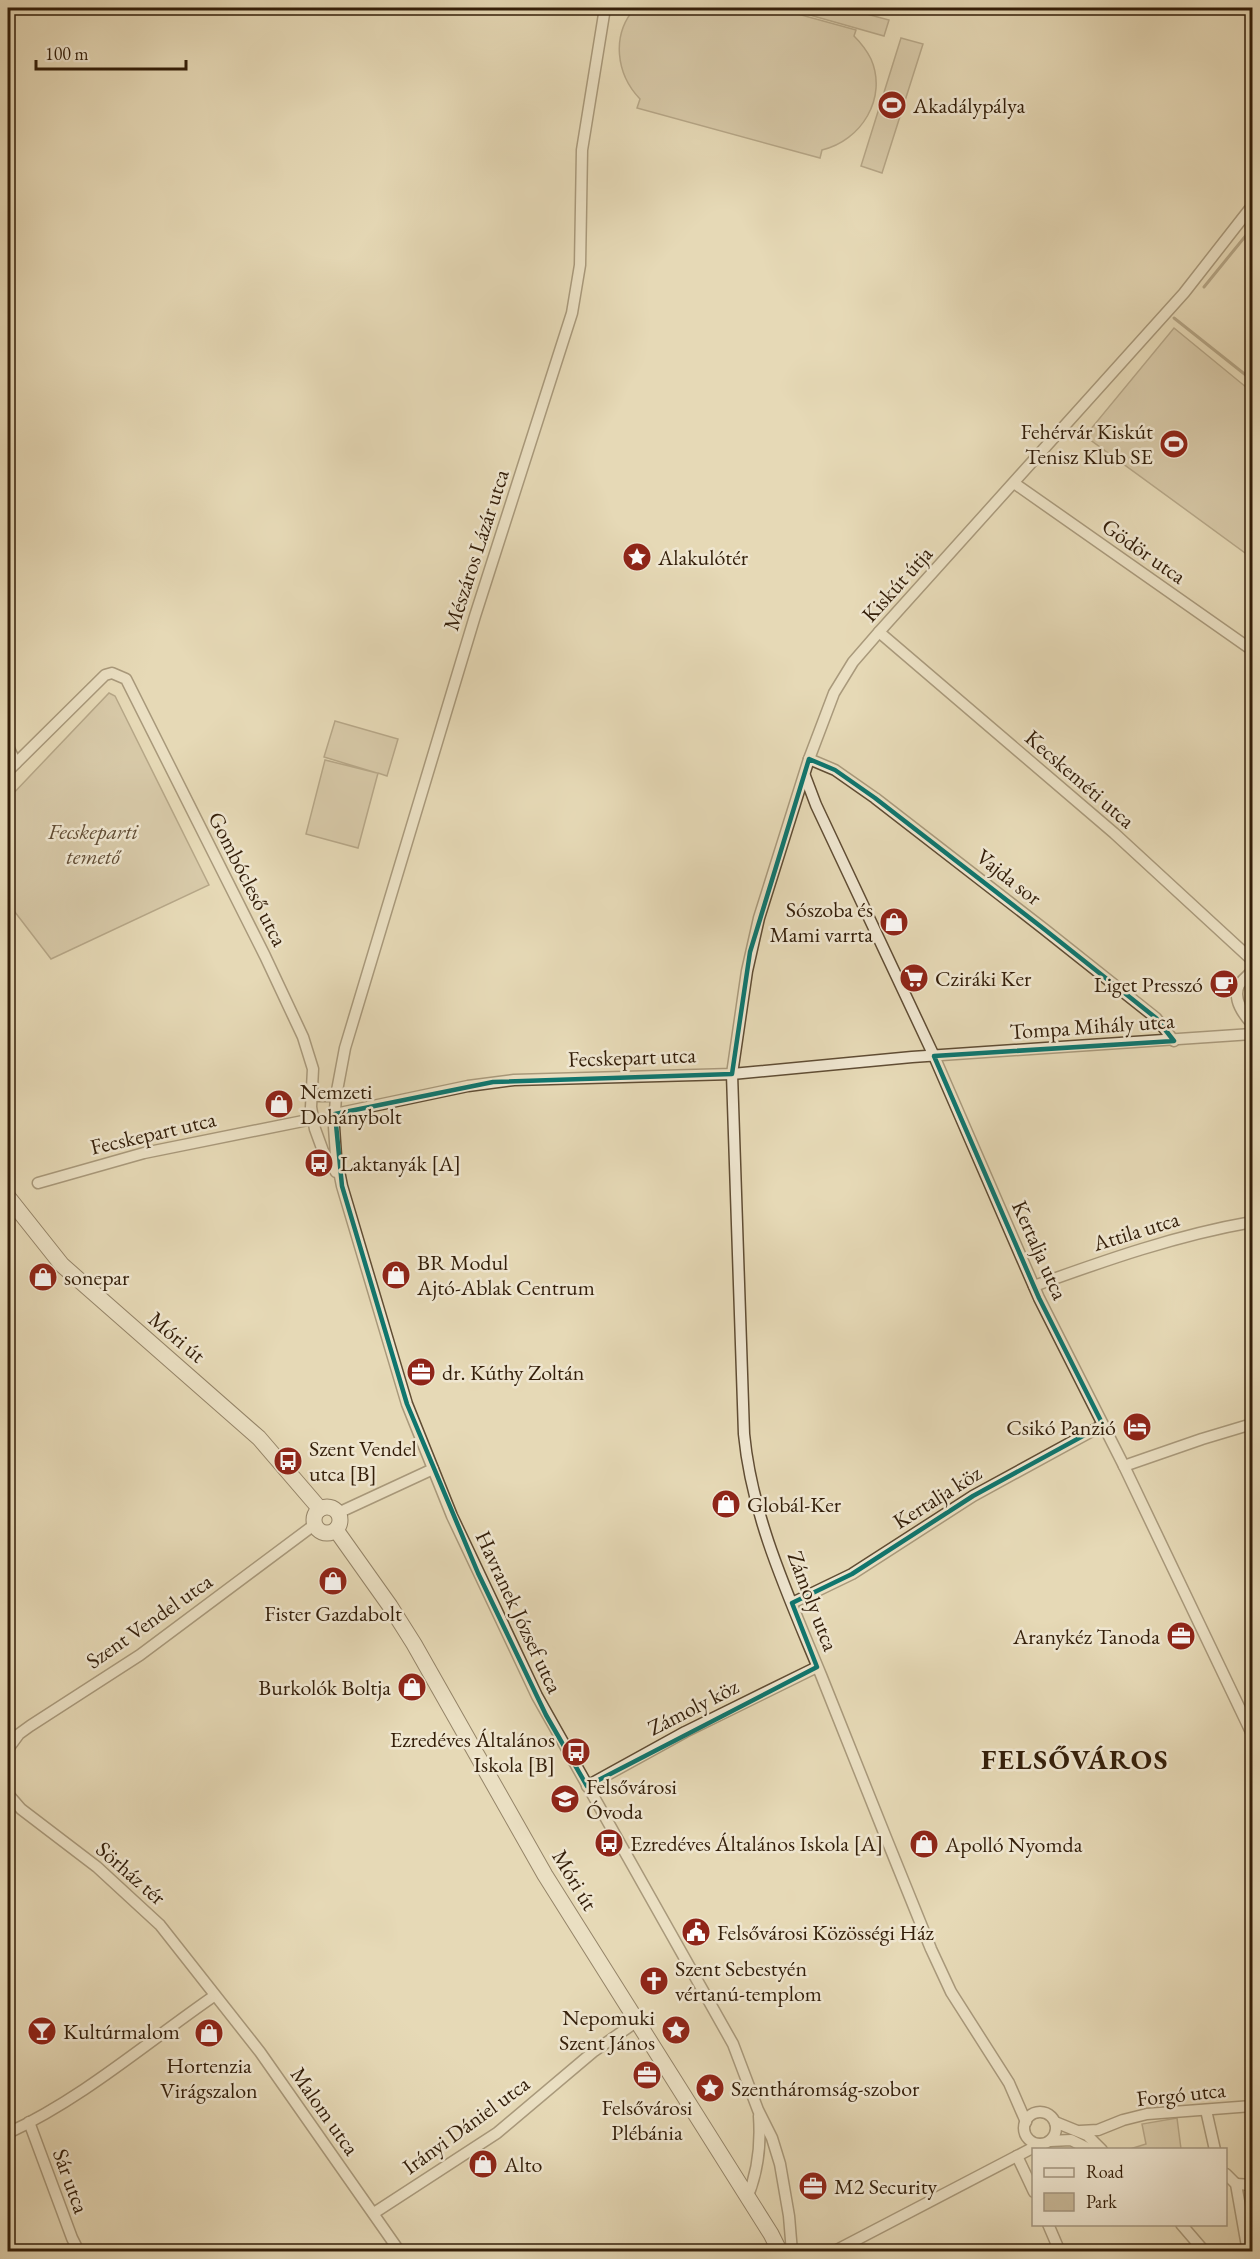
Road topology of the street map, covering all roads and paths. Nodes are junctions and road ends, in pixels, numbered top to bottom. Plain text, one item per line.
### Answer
1 (605, 8) edge
2 (1252, 207) edge
3 (1014, 483) junction
4 (879, 632) junction
5 (1252, 650) edge
6 (8, 747) edge
7 (810, 759) junction
8 (12, 767) edge
9 (805, 776) junction
10 (1252, 960) edge
11 (1252, 971) edge
12 (1252, 1024) edge
13 (1252, 1034) edge
14 (1174, 1041) junction
15 (934, 1056) junction
16 (732, 1074) junction
17 (312, 1096) junction
18 (336, 1096) junction
19 (334, 1114) junction
20 (314, 1124) junction
21 (334, 1127) junction
22 (340, 1177) junction
23 (38, 1182) dead end
24 (8, 1197) edge
25 (1252, 1222) edge
26 (1034, 1286) junction
27 (1103, 1425) junction
28 (1252, 1425) edge
29 (1124, 1466) junction
30 (433, 1469) junction
31 (320, 1509) junction
32 (338, 1513) junction
33 (314, 1525) junction
34 (336, 1530) junction
35 (792, 1603) junction
36 (818, 1667) junction
37 (1252, 1734) edge
38 (8, 1749) edge
39 (587, 1786) junction
40 (8, 1794) edge
41 (214, 1996) junction
42 (636, 2022) junction
43 (1018, 2100) junction
44 (1252, 2106) edge
45 (758, 2110) junction
46 (1206, 2110) junction
47 (1039, 2112) junction
48 (29, 2122) junction
49 (1026, 2122) junction
50 (1055, 2122) junction
51 (1080, 2132) junction
52 (8, 2133) edge
53 (1026, 2134) junction
54 (1045, 2142) junction
55 (1032, 2148) edge
56 (1033, 2148) edge
57 (1087, 2148) edge
58 (1100, 2148) edge
59 (1215, 2148) edge
60 (1017, 2156) junction
61 (1227, 2175) edge
62 (1236, 2184) junction
63 (1252, 2185) edge
64 (1032, 2188) edge
65 (747, 2198) junction
66 (374, 2213) junction
67 (1049, 2226) edge
68 (1183, 2226) edge
69 (79, 2252) edge
70 (400, 2252) edge
71 (780, 2252) edge
72 (792, 2252) edge
73 (833, 2252) edge
74 (1060, 2252) edge
75 (1205, 2252) edge
76 (1248, 2252) edge

1 - 18 street, Mészáros Lázár utca
2 - 3 street, Kiskút útja
3 - 4 street, Kiskút útja
3 - 5 street, Gödör utca
4 - 7 street, Kiskút útja
4 - 10 street, Kecskeméti utca
6 - 8 street
7 - 9 street, Kiskút útja
7 - 14 street, Vajda sor
8 - 17 street, Gombócleső utca
9 - 15 street, Kertalja utca
9 - 16 street, Kiskút útja
11 - 12 street
13 - 14 street, Tompa Mihály utca
14 - 15 street, Tompa Mihály utca
15 - 16 street, Fecskepart utca
15 - 26 street, Kertalja utca
16 - 19 street, Fecskepart utca
16 - 35 street, Zámoly utca
17 - 18 street
17 - 20 street, Gombócleső utca
18 - 19 street, Havranek József utca
19 - 21 street, Havranek József utca
20 - 21 street, Fecskepart utca
20 - 22 street
20 - 23 street, Fecskepart utca
21 - 22 street, Havranek József utca
22 - 30 street, Havranek József utca
24 - 31 main road, Móri út
25 - 26 street, Attila utca
26 - 27 street, Kertalja utca
27 - 29 street, Kertalja utca
27 - 35 street, Kertalja köz
28 - 29 street
29 - 37 street, Kertalja utca
30 - 32 street
30 - 39 street, Havranek József utca
31 - 32 main road
31 - 33 main road
32 - 34 main road
33 - 34 main road
33 - 38 street, Szent Vendel utca
34 - 42 main road, Móri út
35 - 36 street, Zámoly utca
36 - 39 street, Zámoly köz
36 - 43 street, Zámoly utca
39 - 45 street, Havranek József utca
40 - 41 street, Sörház tér
41 - 48 street
41 - 66 street, Malom utca
42 - 65 main road, Móri út
42 - 66 street, Irányi Dániel utca
43 - 47 street, Zámoly utca
43 - 49 street, Zámoly utca
44 - 46 street, Forgó utca
45 - 65 street
45 - 72 street
46 - 51 street, Forgó utca
46 - 59 street
47 - 49 street
47 - 50 street
48 - 52 street
48 - 69 street, Sár utca
49 - 53 street
50 - 51 street
50 - 54 street
51 - 58 street
53 - 54 street
53 - 60 street
54 - 56 street
54 - 57 street
55 - 60 street
60 - 64 street
60 - 73 street
61 - 62 street
62 - 63 street
62 - 76 street
65 - 71 main road, Móri út
66 - 70 street, Malom utca
67 - 74 street
68 - 75 street

